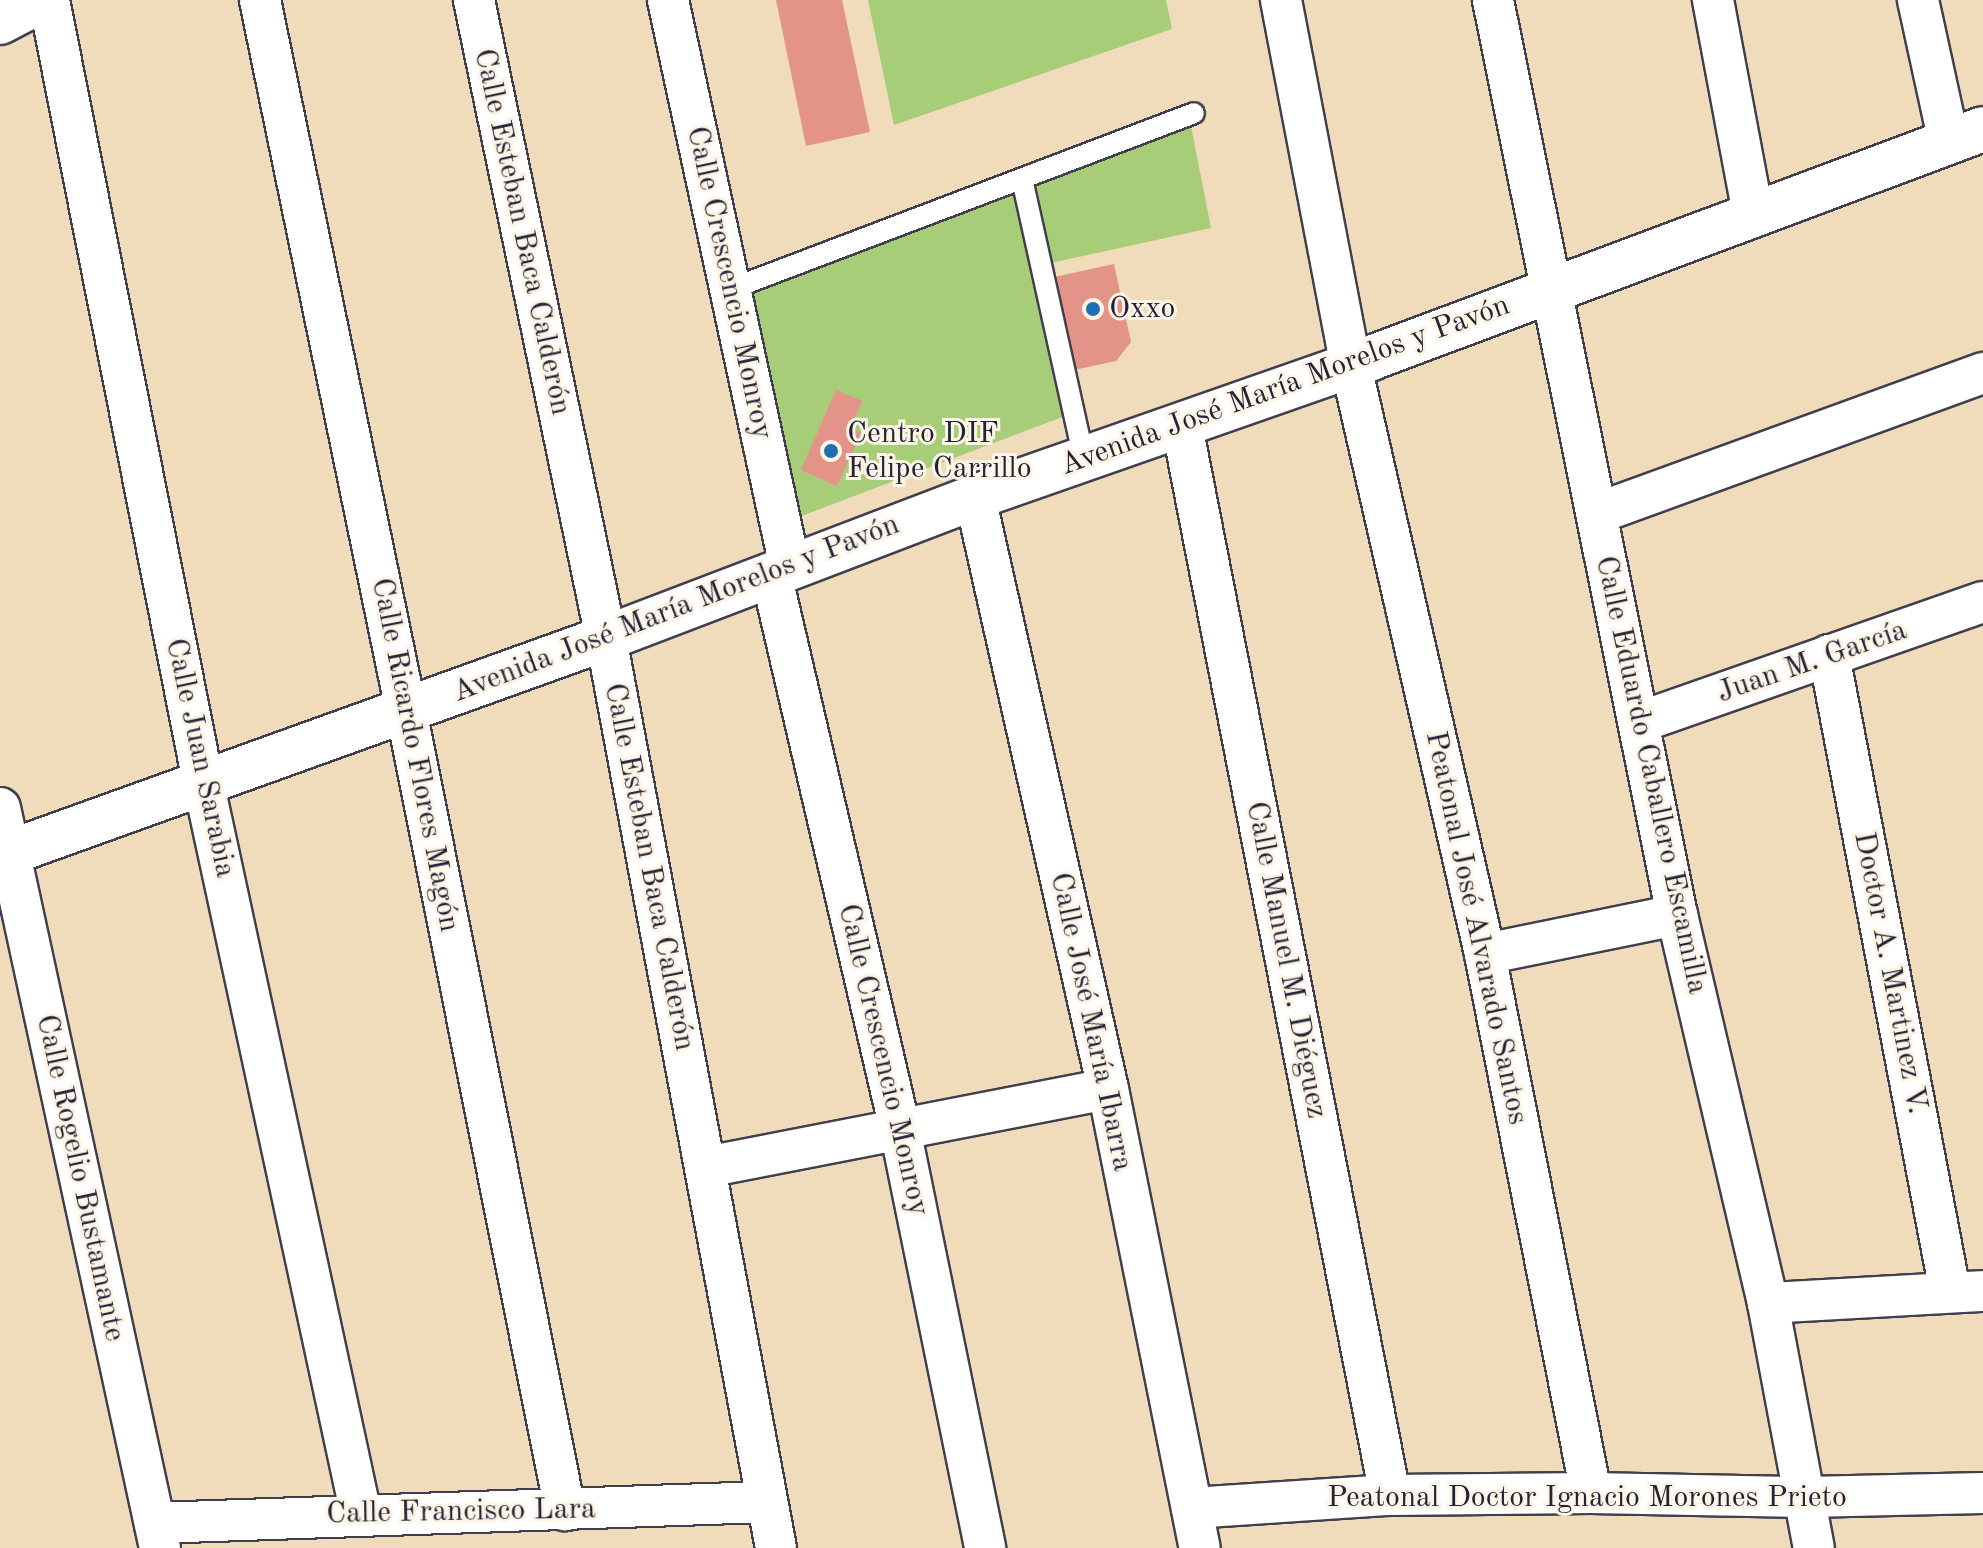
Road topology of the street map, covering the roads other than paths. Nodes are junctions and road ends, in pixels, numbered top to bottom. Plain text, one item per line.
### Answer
1 (42, 0) edge
2 (49, 0) edge
3 (260, 0) edge
4 (474, 0) edge
5 (668, 0) edge
6 (1281, 0) edge
7 (1493, 0) edge
8 (1713, 0) edge
9 (1918, 0) edge
10 (0, 22) edge
11 (1194, 113) dead end
12 (1966, 136) edge
13 (1022, 179) junction
14 (1753, 213) junction
15 (731, 289) junction
16 (1548, 290) junction
17 (1351, 366) junction
18 (1983, 373) edge
19 (1182, 426) junction
20 (1084, 458) junction
21 (975, 497) junction
22 (1598, 513) junction
23 (780, 570) junction
24 (1983, 602) edge
25 (606, 638) junction
26 (1829, 655) junction
27 (406, 710) junction
28 (1640, 722) junction
29 (203, 781) junction
30 (0, 808) edge
31 (5, 854) edge
32 (1677, 915) junction
33 (1485, 954) junction
34 (1108, 1089) junction
35 (900, 1129) junction
36 (706, 1167) junction
37 (1966, 1291) edge
38 (1768, 1303) junction
39 (1591, 1493) junction
40 (1983, 1493) edge
41 (1390, 1495) junction
42 (1806, 1497) junction
43 (767, 1502) junction
44 (1192, 1508) junction
45 (565, 1510) junction
46 (361, 1514) junction
47 (157, 1535) edge
48 (776, 1548) edge
49 (985, 1548) edge
50 (1200, 1548) edge
51 (1814, 1548) edge

1 - 10 street
2 - 29 street, Calle Juan Sarabia
3 - 27 street, Calle Ricardo Flores Magón
4 - 25 street, Calle Esteban Baca Calderón
5 - 15 street, Calle Crescencio Monroy
6 - 17 street, Peatonal José Alvarado Santos
7 - 16 street, Calle Eduardo Caballero Escamilla
8 - 14 street
9 - 12 street
11 - 13 lane
12 - 14 street, Avenida José María Morelos y Pavón
13 - 15 lane
13 - 20 lane
14 - 16 street, Avenida José María Morelos y Pavón
15 - 23 street, Calle Crescencio Monroy
16 - 17 street, Avenida José María Morelos y Pavón
16 - 22 street, Calle Eduardo Caballero Escamilla
17 - 19 street, Avenida José María Morelos y Pavón
17 - 33 street, Peatonal José Alvarado Santos
18 - 22 street
19 - 20 street, Avenida José María Morelos y Pavón
19 - 41 street, Calle Manuel M. Diéguez
20 - 21 street, Avenida José María Morelos y Pavón
21 - 23 street, Avenida José María Morelos y Pavón
21 - 34 street, Calle José María Ibarra
22 - 28 street, Calle Eduardo Caballero Escamilla
23 - 25 street, Avenida José María Morelos y Pavón
23 - 35 street, Calle Crescencio Monroy
24 - 26 street, Juan M. García
25 - 27 street, Avenida José María Morelos y Pavón
25 - 36 street, Calle Esteban Baca Calderón
26 - 28 street, Juan M. García
26 - 37 street, Doctor A. Martinez V.
27 - 29 street, Avenida José María Morelos y Pavón
27 - 45 street, Calle Ricardo Flores Magón
28 - 32 street, Calle Eduardo Caballero Escamilla
29 - 31 street, Avenida José María Morelos y Pavón
29 - 46 street, Calle Juan Sarabia
30 - 31 street, Calle Rogelio Bustamante
31 - 47 street, Calle Rogelio Bustamante
32 - 33 street
32 - 38 street, Calle Eduardo Caballero Escamilla
33 - 39 street, Peatonal José Alvarado Santos
34 - 35 street
34 - 44 street, Calle José María Ibarra
35 - 36 street
35 - 49 street, Calle Crescencio Monroy
36 - 43 street, Calle Esteban Baca Calderón
37 - 38 street
38 - 42 street, Calle Eduardo Caballero Escamilla
39 - 41 street, Peatonal Doctor Ignacio Morones Prieto
39 - 42 street, Peatonal Doctor Ignacio Morones Prieto
40 - 42 street, Peatonal Doctor Ignacio Morones Prieto
41 - 44 street, Peatonal Doctor Ignacio Morones Prieto
42 - 51 street, Calle Eduardo Caballero Escamilla
43 - 45 street, Calle Francisco Lara
43 - 48 street, Calle Esteban Baca Calderón
44 - 50 street, Calle José María Ibarra
45 - 46 street, Calle Francisco Lara
46 - 47 street, Calle Francisco Lara

